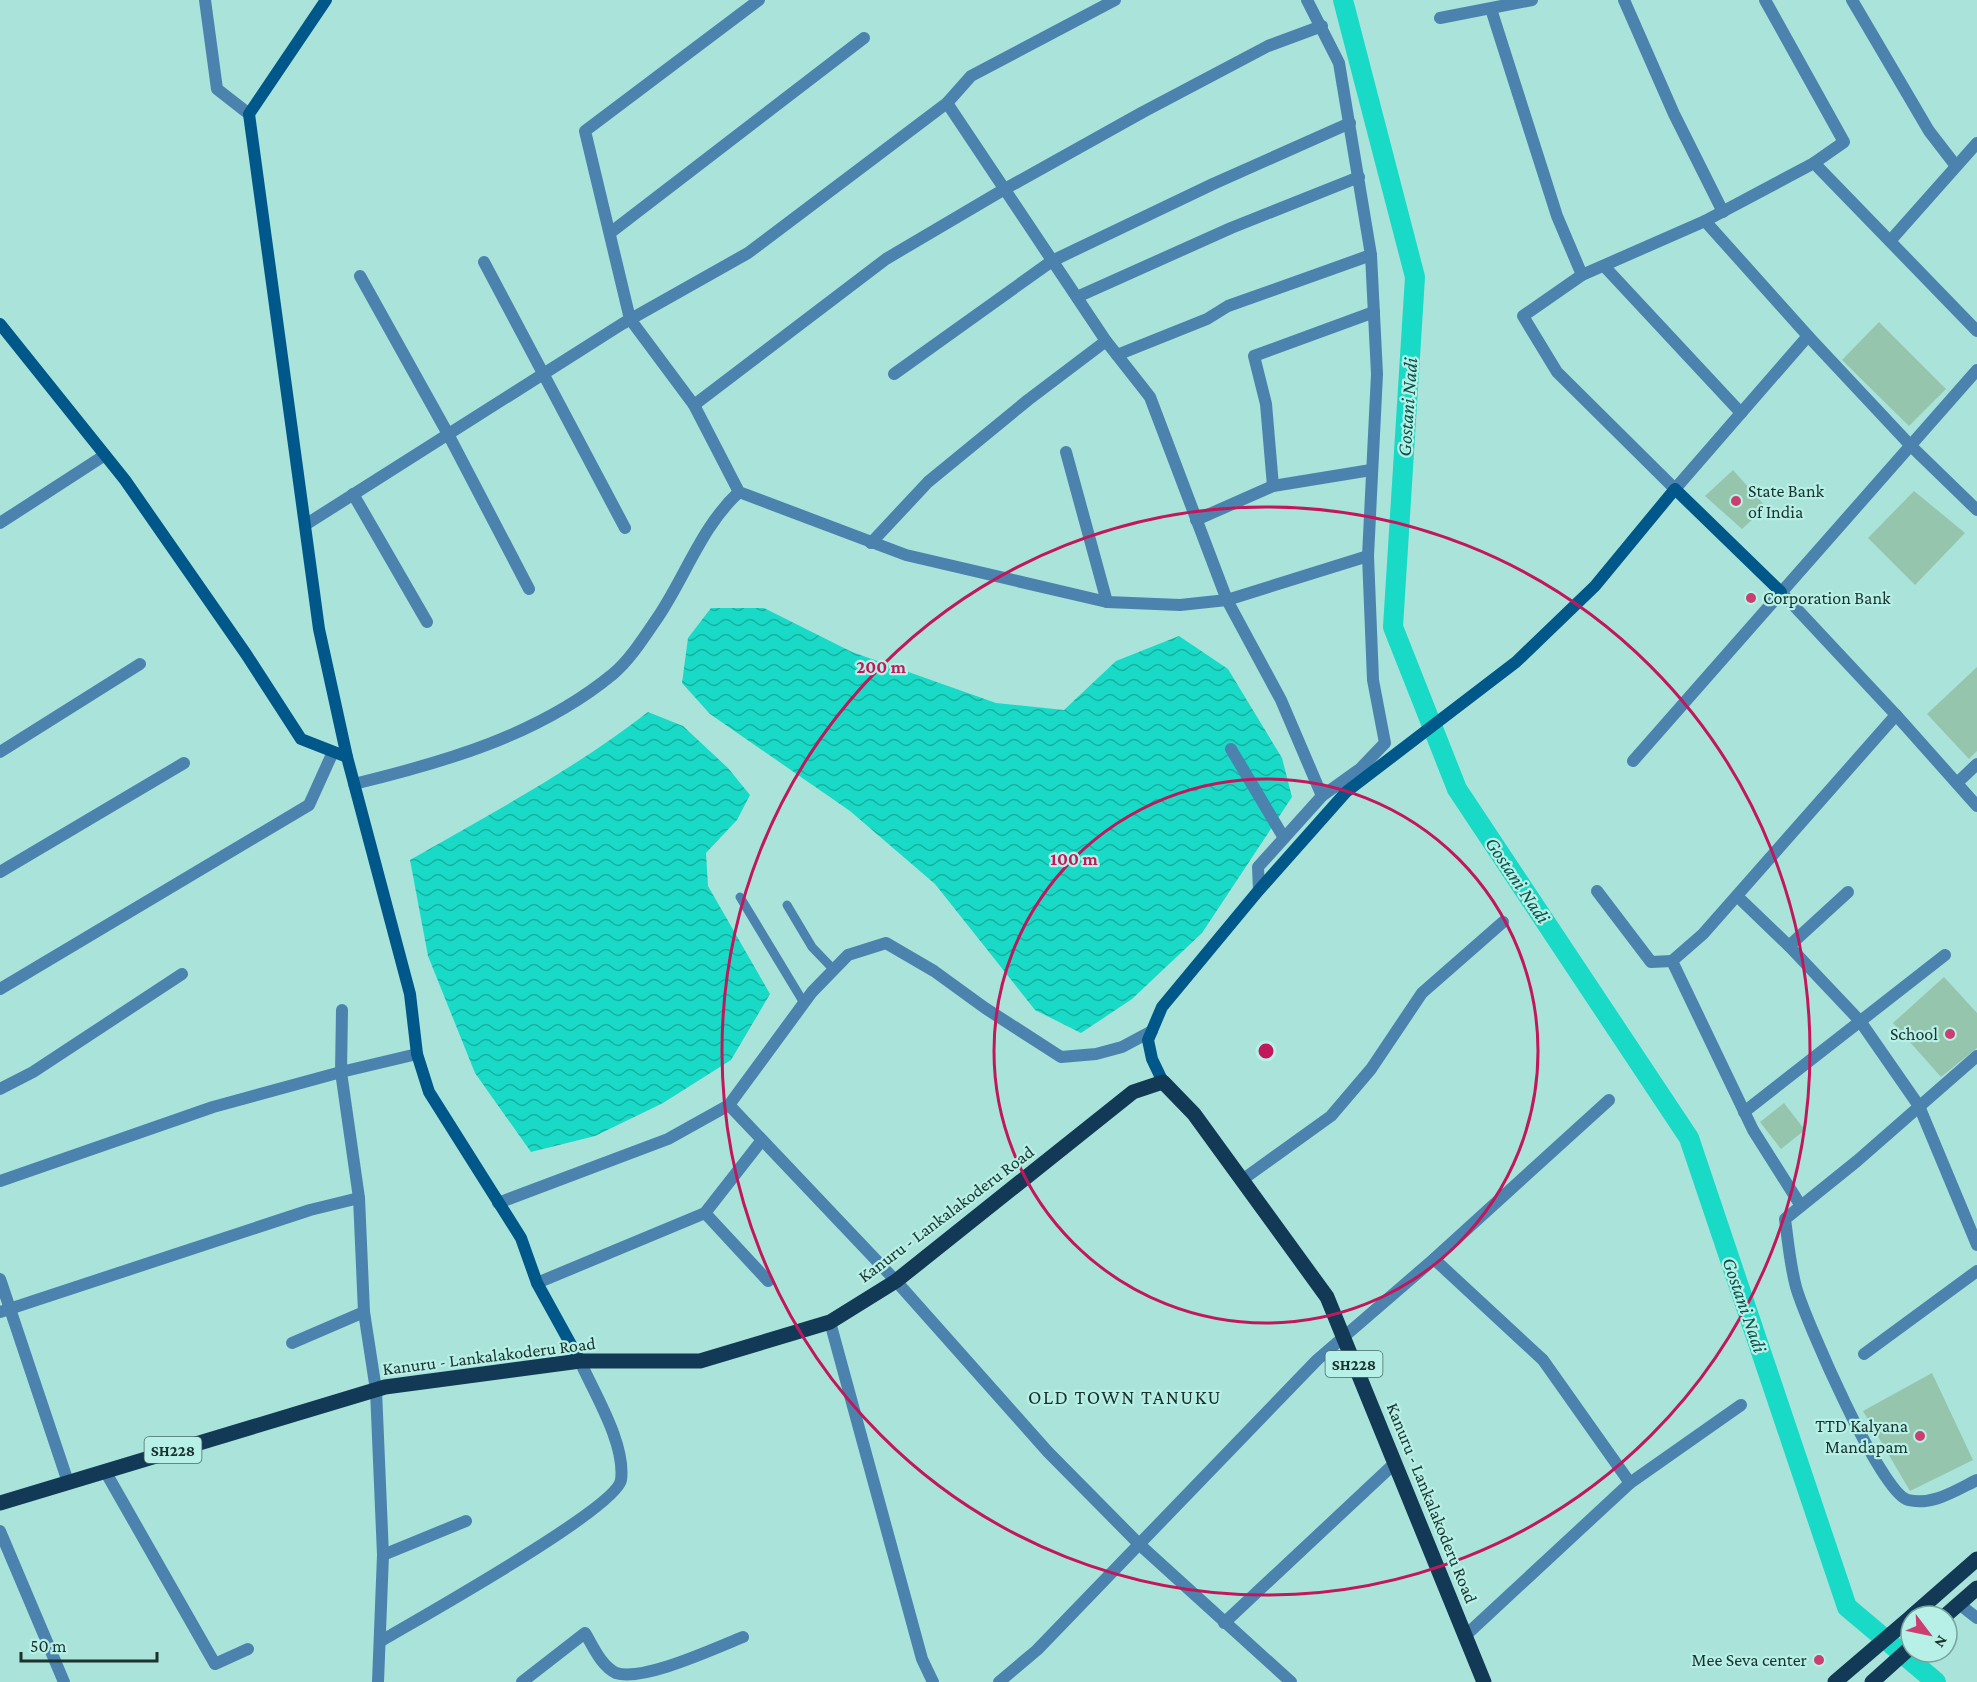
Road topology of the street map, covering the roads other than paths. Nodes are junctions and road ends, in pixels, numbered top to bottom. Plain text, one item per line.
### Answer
1 (205, 0) edge
2 (326, 0) edge
3 (759, 0) edge
4 (1115, 0) edge
5 (1307, 0) edge
6 (1532, 0) edge
7 (1624, 0) edge
8 (1765, 0) edge
9 (1852, 0) edge
10 (1491, 9) junction
11 (1440, 18) dead end
12 (1322, 26) junction
13 (864, 38) dead end
14 (947, 103) junction
15 (249, 114) junction
16 (1350, 123) junction
17 (1977, 143) edge
18 (1814, 163) junction
19 (1956, 166) junction
20 (1359, 177) junction
21 (1003, 190) junction
22 (1723, 212) junction
23 (1705, 221) junction
24 (610, 233) junction
25 (1890, 241) junction
26 (1371, 255) junction
27 (1052, 261) junction
28 (483, 262) dead end
29 (1604, 266) junction
30 (1582, 275) junction
31 (360, 276) dead end
32 (1077, 297) junction
33 (1374, 312) junction
34 (630, 319) junction
35 (0, 324) edge
36 (1977, 331) edge
37 (1808, 336) junction
38 (1106, 341) junction
39 (1117, 355) junction
40 (1977, 370) edge
41 (543, 374) junction
42 (894, 374) dead end
43 (694, 405) junction
44 (1741, 413) junction
45 (448, 434) junction
46 (1911, 446) junction
47 (1066, 452) dead end
48 (105, 455) junction
49 (1371, 470) junction
50 (1273, 486) junction
51 (1675, 489) junction
52 (740, 492) junction
53 (353, 494) junction
54 (1977, 510) edge
55 (1196, 520) junction
56 (0, 523) edge
57 (304, 525) junction
58 (625, 528) dead end
59 (871, 543) junction
60 (1368, 556) junction
61 (529, 589) dead end
62 (1781, 592) junction
63 (1227, 600) junction
64 (1107, 602) junction
65 (427, 622) dead end
66 (140, 664) dead end
67 (1896, 715) junction
68 (1232, 749) dead end
69 (0, 752) edge
70 (333, 752) junction
71 (347, 757) junction
72 (1633, 761) dead end
73 (184, 763) dead end
74 (1977, 764) edge
75 (1957, 783) junction
76 (354, 784) junction
77 (1322, 796) junction
78 (1977, 806) edge
79 (1284, 838) junction
80 (0, 872) edge
81 (1259, 890) junction
82 (1597, 891) dead end
83 (1848, 892) dead end
84 (1737, 896) junction
85 (740, 897) dead end
86 (787, 905) dead end
87 (1503, 922) dead end
88 (1789, 946) junction
89 (1945, 955) dead end
90 (1672, 961) junction
91 (834, 969) junction
92 (182, 974) dead end
93 (0, 989) edge
94 (804, 1003) junction
95 (342, 1010) dead end
96 (1860, 1021) junction
97 (1152, 1031) junction
98 (417, 1054) junction
99 (1977, 1056) edge
100 (341, 1072) junction
101 (1163, 1082) junction
102 (0, 1089) edge
103 (1609, 1100) dead end
104 (729, 1105) junction
105 (1919, 1106) junction
106 (1744, 1112) junction
107 (762, 1140) junction
108 (1242, 1180) junction
109 (0, 1181) edge
110 (359, 1198) junction
111 (498, 1203) junction
112 (1800, 1206) junction
113 (705, 1213) junction
114 (1977, 1245) edge
115 (1434, 1259) junction
116 (1977, 1271) edge
117 (0, 1279) edge
118 (768, 1281) dead end
119 (896, 1281) junction
120 (537, 1283) junction
121 (6, 1310) edge
122 (364, 1312) junction
123 (830, 1322) junction
124 (1344, 1338) junction
125 (292, 1343) dead end
126 (1864, 1354) dead end
127 (580, 1361) junction
128 (377, 1390) junction
129 (1741, 1405) dead end
130 (1395, 1463) junction
131 (105, 1471) junction
132 (1977, 1480) edge
133 (68, 1482) junction
134 (1630, 1483) junction
135 (0, 1503) edge
136 (466, 1521) dead end
137 (0, 1531) edge
138 (1140, 1545) junction
139 (383, 1555) junction
140 (1977, 1559) edge
141 (1964, 1571) junction
142 (1977, 1587) edge
143 (1925, 1604) edge
144 (1959, 1604) joint
145 (1977, 1618) edge
146 (1224, 1623) junction
147 (1899, 1626) edge
148 (1465, 1636) junction
149 (743, 1637) dead end
150 (381, 1641) junction
151 (248, 1649) dead end
152 (1899, 1658) edge
153 (64, 1682) edge
154 (378, 1682) edge
155 (522, 1682) edge
156 (933, 1682) edge
157 (999, 1682) edge
158 (1291, 1682) edge
159 (1484, 1682) edge
160 (1835, 1682) edge
161 (1872, 1682) edge

1 - 15 street
2 - 15 street
3 - 24 street
4 - 14 street
5 - 12 street
6 - 10 street
7 - 22 street
8 - 18 street
9 - 19 street
10 - 11 street
10 - 30 street
12 - 16 street
12 - 21 street
13 - 24 street
14 - 21 street
14 - 34 street
15 - 57 street
16 - 20 street
16 - 27 street
17 - 19 street
18 - 22 street
18 - 25 street
19 - 25 street
20 - 26 street
20 - 32 street
21 - 27 street
21 - 43 street
22 - 23 street
23 - 29 street
23 - 37 street
24 - 34 street
25 - 36 street
26 - 33 street
26 - 39 street
27 - 32 street
27 - 42 street
28 - 41 street
29 - 30 street
29 - 44 street
30 - 51 street
31 - 45 street
32 - 38 street
33 - 49 street
33 - 50 street
34 - 41 street
34 - 43 street
35 - 48 street
37 - 44 street
37 - 46 street
38 - 39 street
38 - 59 street
39 - 55 street
40 - 46 street
41 - 45 street
41 - 58 street
43 - 52 street
44 - 51 street
45 - 53 street
45 - 61 street
46 - 54 street
46 - 62 street
47 - 64 street
48 - 56 street
48 - 70 street
49 - 50 street
49 - 60 street
50 - 55 street
51 - 62 street
51 - 81 street
52 - 59 street
52 - 76 street
53 - 57 street
53 - 65 street
55 - 63 street
57 - 71 street
59 - 64 street
60 - 63 street
60 - 77 street
62 - 67 street
62 - 72 street
63 - 64 street
63 - 77 street
66 - 69 street
67 - 75 street
67 - 84 street
68 - 79 street
70 - 71 street
70 - 93 street
71 - 76 street
73 - 80 street
74 - 75 street
75 - 78 street
76 - 98 street
77 - 79 street
79 - 81 street
81 - 97 street
82 - 90 street
83 - 88 street
84 - 88 street
84 - 90 street
85 - 94 lane
86 - 91 lane
87 - 108 street
88 - 96 street
89 - 96 street
90 - 106 street
91 - 94 street
91 - 97 street
92 - 102 street
94 - 104 street
95 - 100 street
96 - 105 street
96 - 106 street
97 - 101 street
98 - 100 street
98 - 111 street
99 - 105 street
100 - 109 street
100 - 110 street
101 - 108 main road, Kanuru - Lankalakoderu Road / SH228
101 - 119 main road, Kanuru - Lankalakoderu Road / SH228
103 - 115 street
104 - 107 street
104 - 111 street
105 - 112 street
105 - 114 street
106 - 112 street
107 - 113 street
107 - 119 street
108 - 124 main road, Kanuru - Lankalakoderu Road / SH228
110 - 121 street
110 - 122 street
111 - 120 street
112 - 132 street
113 - 118 street
113 - 120 street
115 - 124 street
115 - 134 street
116 - 126 street
117 - 121 street
119 - 123 main road, Kanuru - Lankalakoderu Road / SH228
119 - 138 street
120 - 127 street
121 - 133 street
122 - 125 street
122 - 128 street
123 - 127 main road, Kanuru - Lankalakoderu Road / SH228
123 - 156 street
124 - 130 main road, Kanuru - Lankalakoderu Road / SH228
124 - 138 street
127 - 128 main road, Kanuru - Lankalakoderu Road / SH228
127 - 150 street
128 - 131 main road, Kanuru - Lankalakoderu Road / SH228
128 - 139 street
129 - 134 street
130 - 146 street
130 - 148 main road, Kanuru - Lankalakoderu Road / SH228
131 - 133 main road, Kanuru - Lankalakoderu Road / SH228
131 - 151 street
133 - 135 main road, Kanuru - Lankalakoderu Road / SH228
134 - 148 street
136 - 139 street
137 - 153 street
138 - 146 street
138 - 157 street
139 - 150 street
140 - 141 main road
141 - 142 main road
141 - 143 main road
142 - 144 main road
144 - 145 street
146 - 158 street
147 - 160 main road
148 - 159 main road, Kanuru - Lankalakoderu Road / SH228
149 - 155 street
150 - 154 street
152 - 161 main road

